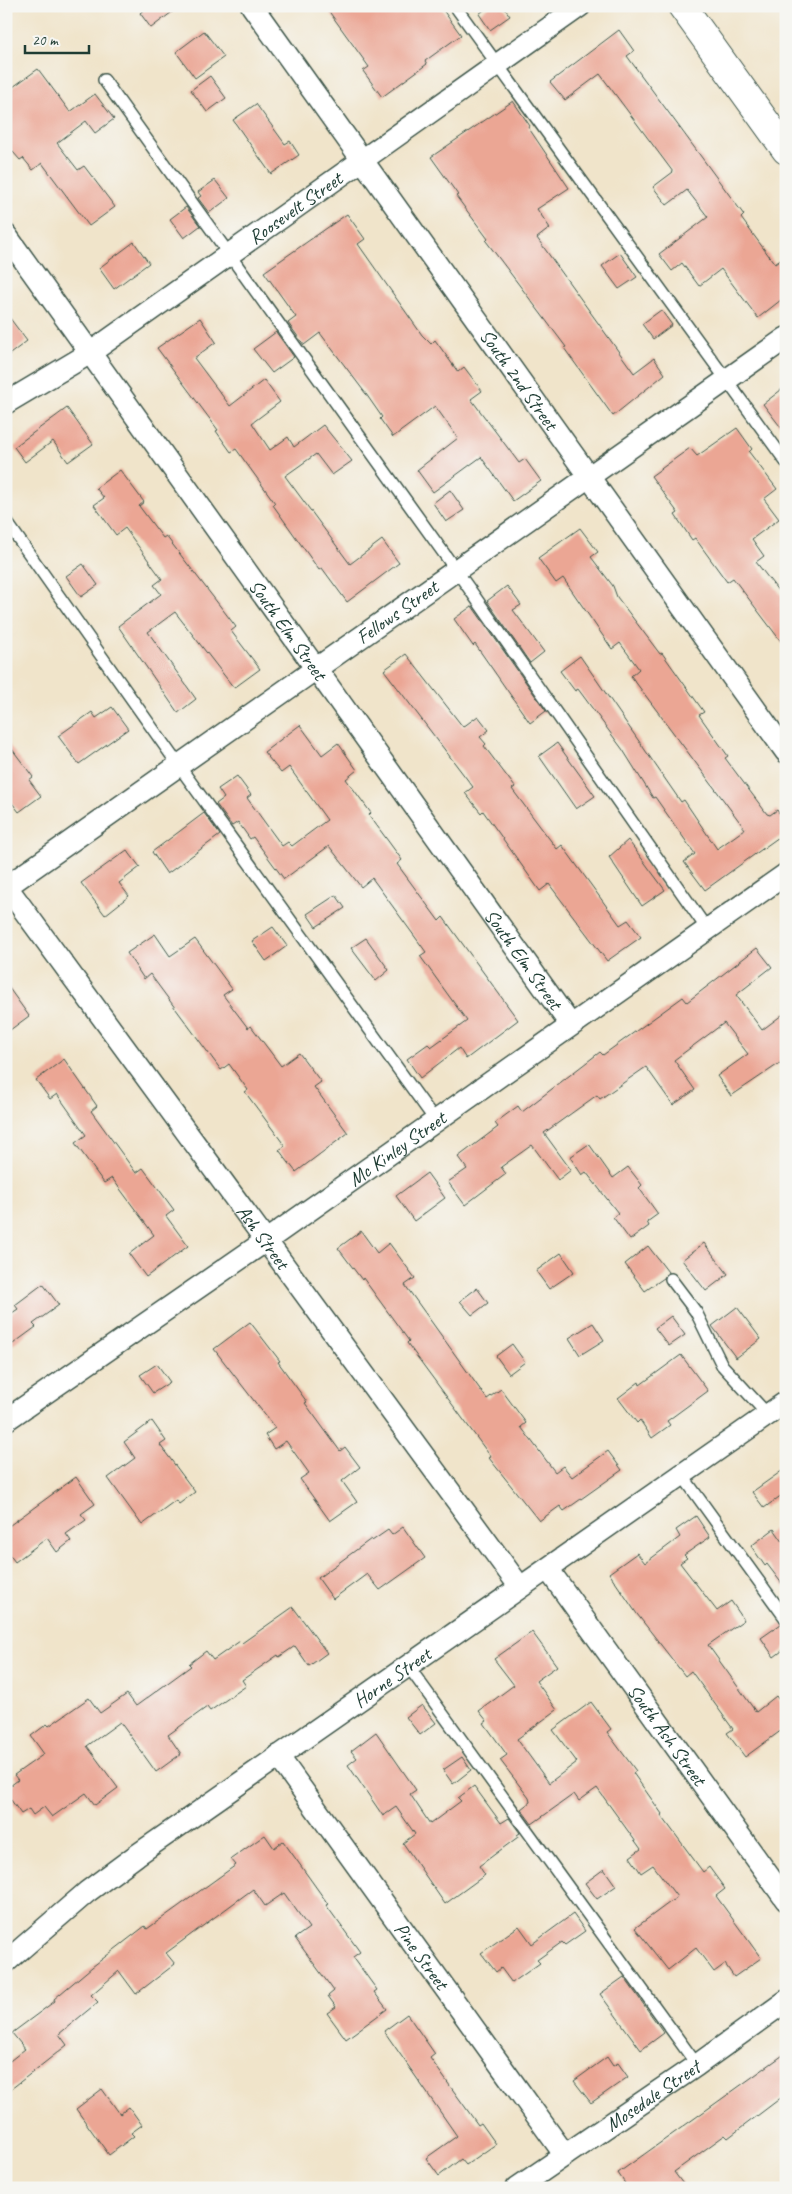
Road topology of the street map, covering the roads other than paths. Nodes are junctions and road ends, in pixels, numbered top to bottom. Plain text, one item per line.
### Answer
1 (252, 6) edge
2 (455, 6) edge
3 (580, 6) edge
4 (682, 6) edge
5 (497, 64) junction
6 (104, 80) dead end
7 (786, 150) edge
8 (361, 160) junction
9 (6, 235) edge
10 (228, 255) junction
11 (786, 338) edge
12 (90, 353) junction
13 (727, 380) junction
14 (6, 402) edge
15 (786, 462) edge
16 (590, 477) junction
17 (6, 521) edge
18 (456, 571) junction
19 (318, 669) junction
20 (786, 752) edge
21 (179, 766) junction
22 (786, 874) edge
23 (6, 887) edge
24 (707, 928) junction
25 (570, 1024) junction
26 (435, 1120) junction
27 (267, 1240) junction
28 (671, 1279) dead end
29 (786, 1402) edge
30 (768, 1415) junction
31 (6, 1420) edge
32 (682, 1475) junction
33 (548, 1569) junction
34 (520, 1587) junction
35 (786, 1619) edge
36 (408, 1666) junction
37 (278, 1756) junction
38 (786, 1900) edge
39 (6, 1962) edge
40 (786, 2001) edge
41 (697, 2065) junction
42 (565, 2155) junction
43 (517, 2188) edge

1 - 8 street, South 2nd Street
2 - 5 lane
3 - 5 street, Roosevelt Street
4 - 7 street
5 - 8 street, Roosevelt Street
5 - 13 lane
6 - 10 lane
8 - 10 street, Roosevelt Street
8 - 16 street, South 2nd Street
9 - 12 street, South Elm Street
10 - 12 street, Roosevelt Street
10 - 18 lane
11 - 13 street, Fellows Street
12 - 14 street, Roosevelt Street
12 - 19 street, South Elm Street
13 - 15 lane
13 - 16 street, Fellows Street
16 - 18 street, Fellows Street
16 - 20 street, South 2nd Street
17 - 21 lane
18 - 19 street, Fellows Street
18 - 24 lane
19 - 21 street, Fellows Street
19 - 25 street, South Elm Street
21 - 23 street, Fellows Street
21 - 26 lane
22 - 24 street, Mc Kinley Street
23 - 27 street, Ash Street
24 - 25 street, Mc Kinley Street
25 - 26 street, Mc Kinley Street
26 - 27 street, Mc Kinley Street
27 - 31 street, Mc Kinley Street
27 - 34 street, Ash Street
28 - 30 lane
29 - 30 street, Horne Street
30 - 32 street, Horne Street
32 - 33 street, Horne Street
32 - 35 lane
33 - 34 street, Horne Street
33 - 38 street, South Ash Street
34 - 36 street, Horne Street
36 - 37 street, Horne Street
36 - 41 lane
37 - 39 street, Horne Street
37 - 42 street, Pine Street
40 - 41 street, Mosedale Street
41 - 42 street, Mosedale Street
42 - 43 street, Mosedale Street

